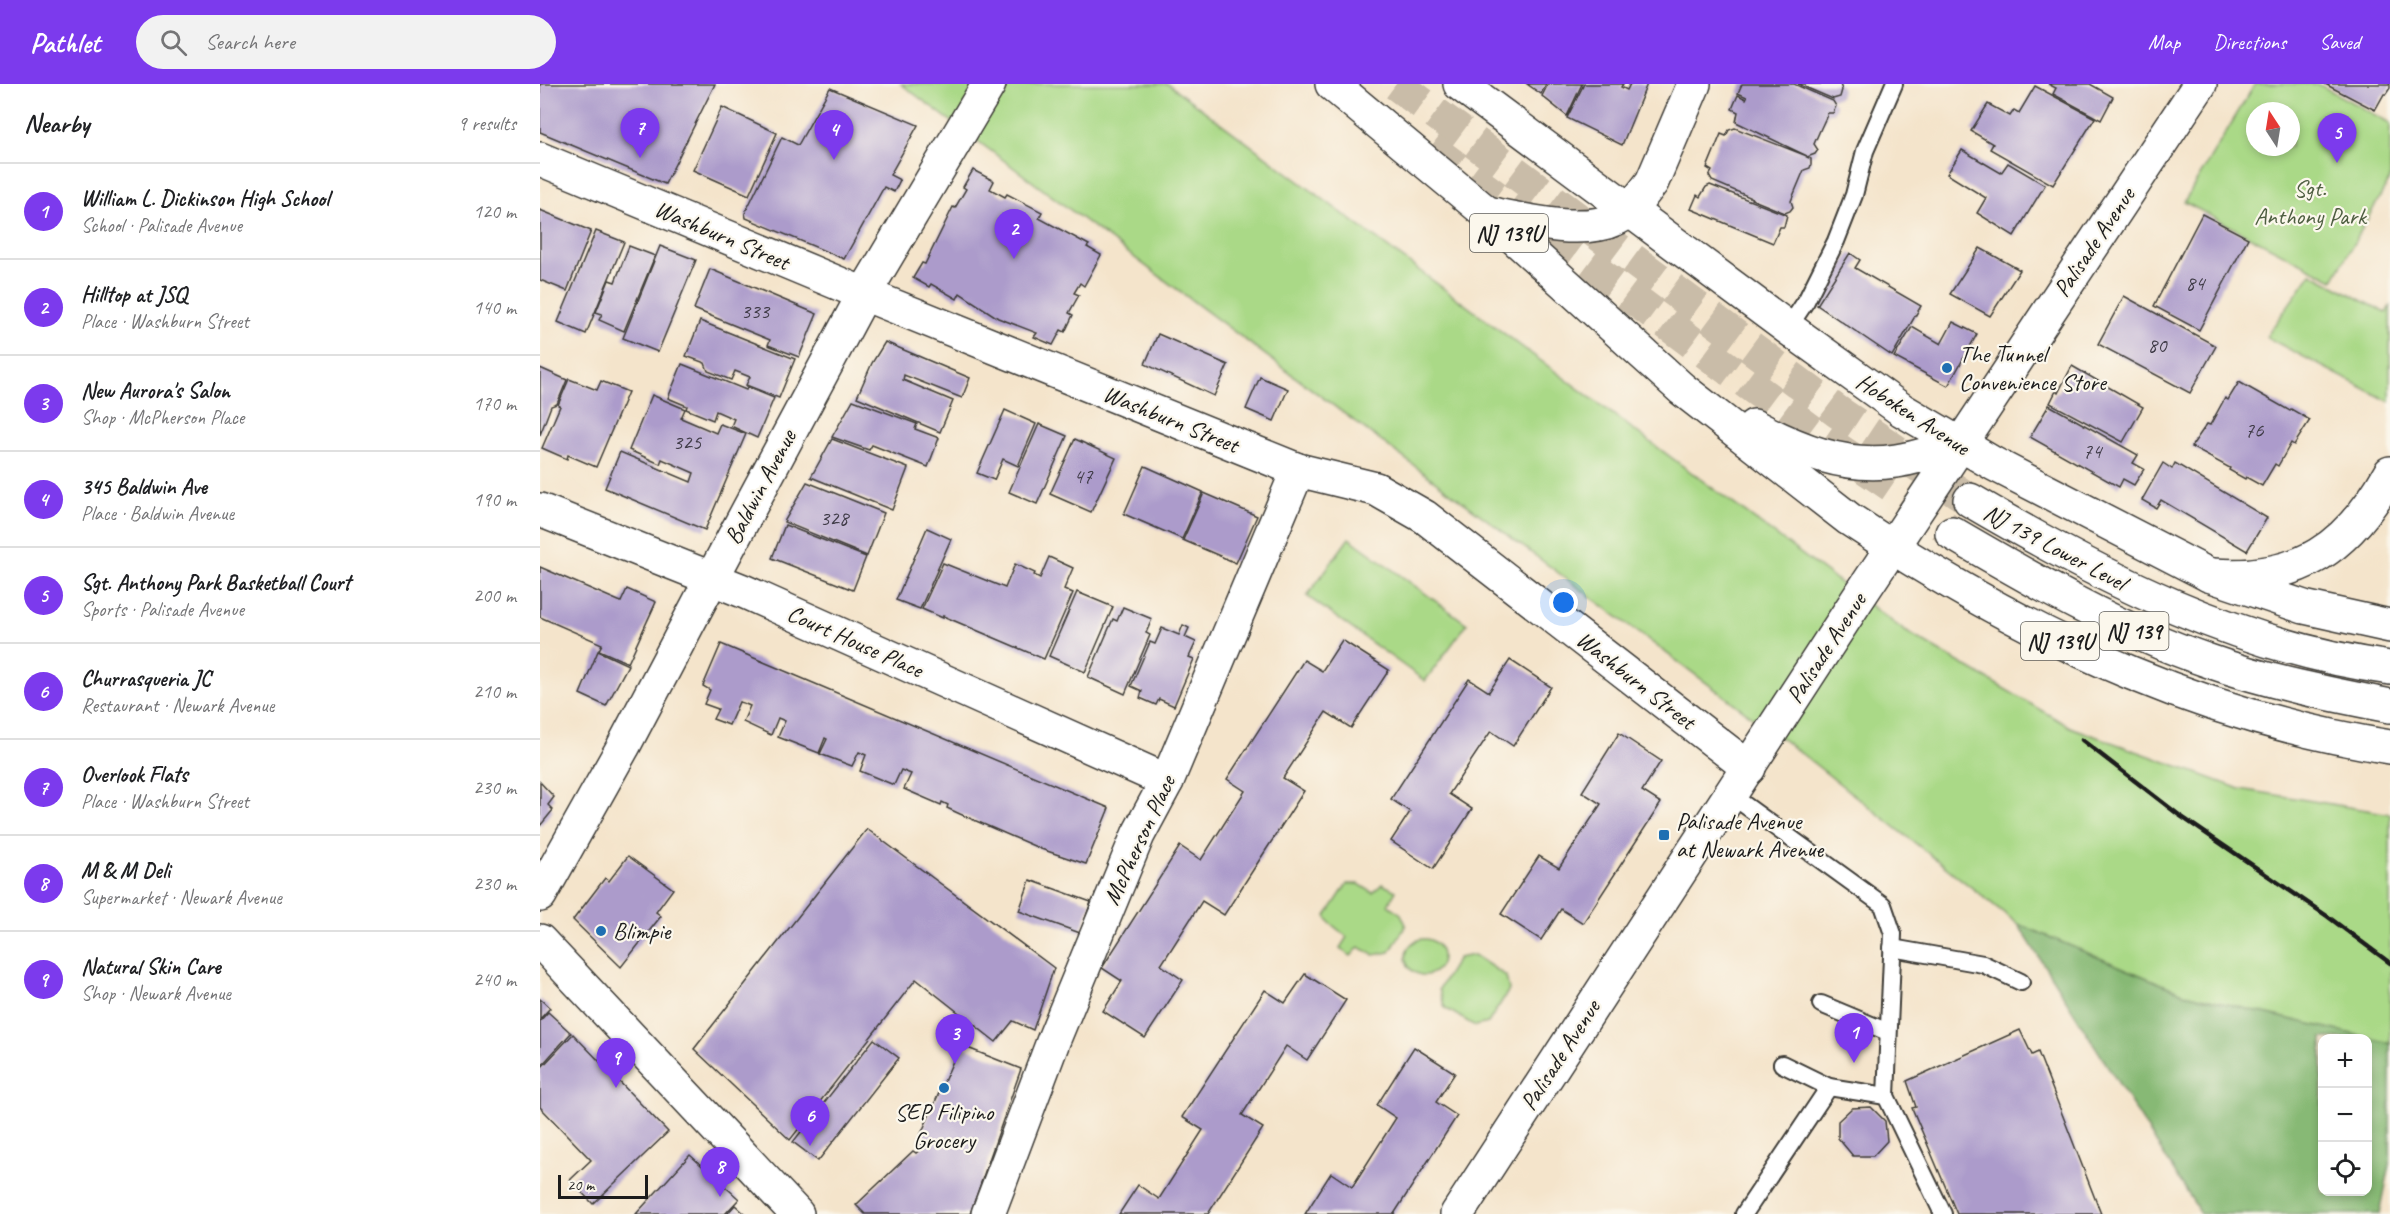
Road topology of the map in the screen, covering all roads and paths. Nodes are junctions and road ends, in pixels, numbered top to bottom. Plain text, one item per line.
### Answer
1 (989, 84) edge
2 (1332, 84) edge
3 (1460, 84) edge
4 (1694, 84) edge
5 (1894, 84) edge
6 (2200, 84) edge
7 (540, 159) edge
8 (1631, 209) junction
9 (1487, 213) junction
10 (864, 294) junction
11 (1788, 328) junction
12 (1682, 388) junction
13 (1959, 445) junction
14 (1298, 470) junction
15 (2390, 473) edge
16 (1970, 500) tunnel mouth
17 (540, 510) edge
18 (1952, 533) tunnel mouth
19 (1892, 547) junction
20 (2209, 575) junction
21 (712, 578) junction
22 (2390, 626) edge
23 (2390, 668) edge
24 (2390, 706) edge
25 (2390, 747) edge
26 (1754, 759) junction
27 (1167, 781) junction
28 (1731, 795) junction
29 (540, 895) edge
30 (540, 941) edge
31 (1892, 948) junction
32 (2021, 982) dead end
33 (1821, 1004) dead end
34 (1888, 1032) junction
35 (1782, 1064) dead end
36 (1829, 1087) junction
37 (1886, 1096) junction
38 (797, 1214) edge
39 (987, 1214) edge
40 (1456, 1214) edge
41 (1744, 1214) edge
42 (1943, 1214) edge

1 - 10 main road, Baldwin Avenue
2 - 9 main road, NJ 139U
3 - 8 main road, Hoboken Avenue
4 - 8 main road
5 - 11 lane
6 - 13 main road, Palisade Avenue
7 - 10 main road, Washburn Street
8 - 9 main road
8 - 11 main road, Hoboken Avenue
9 - 12 main road, NJ 139U
10 - 14 main road, Washburn Street
10 - 21 main road, Baldwin Avenue
11 - 13 main road, Hoboken Avenue
12 - 13 main road
12 - 19 main road, NJ 139U
13 - 19 main road, Palisade Avenue
13 - 20 main road, Hoboken Avenue
14 - 26 main road, Washburn Street
14 - 27 main road, McPherson Place
15 - 20 main road, Hoboken Avenue
16 - 23 main road, NJ 139 Lower Level / NJ 139
17 - 21 main road, Court House Place
18 - 24 main road, NJ 139 Lower Level / NJ 139
19 - 25 main road, NJ 139U
19 - 26 main road, Palisade Avenue
20 - 22 main road
21 - 27 main road, Court House Place
21 - 29 main road, Baldwin Avenue
26 - 28 main road, Palisade Avenue
27 - 39 main road, McPherson Place
28 - 31 lane
28 - 40 main road, Palisade Avenue
30 - 38 main road
31 - 32 lane
31 - 34 lane
33 - 34 lane
34 - 37 lane
35 - 36 lane
36 - 37 lane
36 - 41 lane
37 - 42 lane

